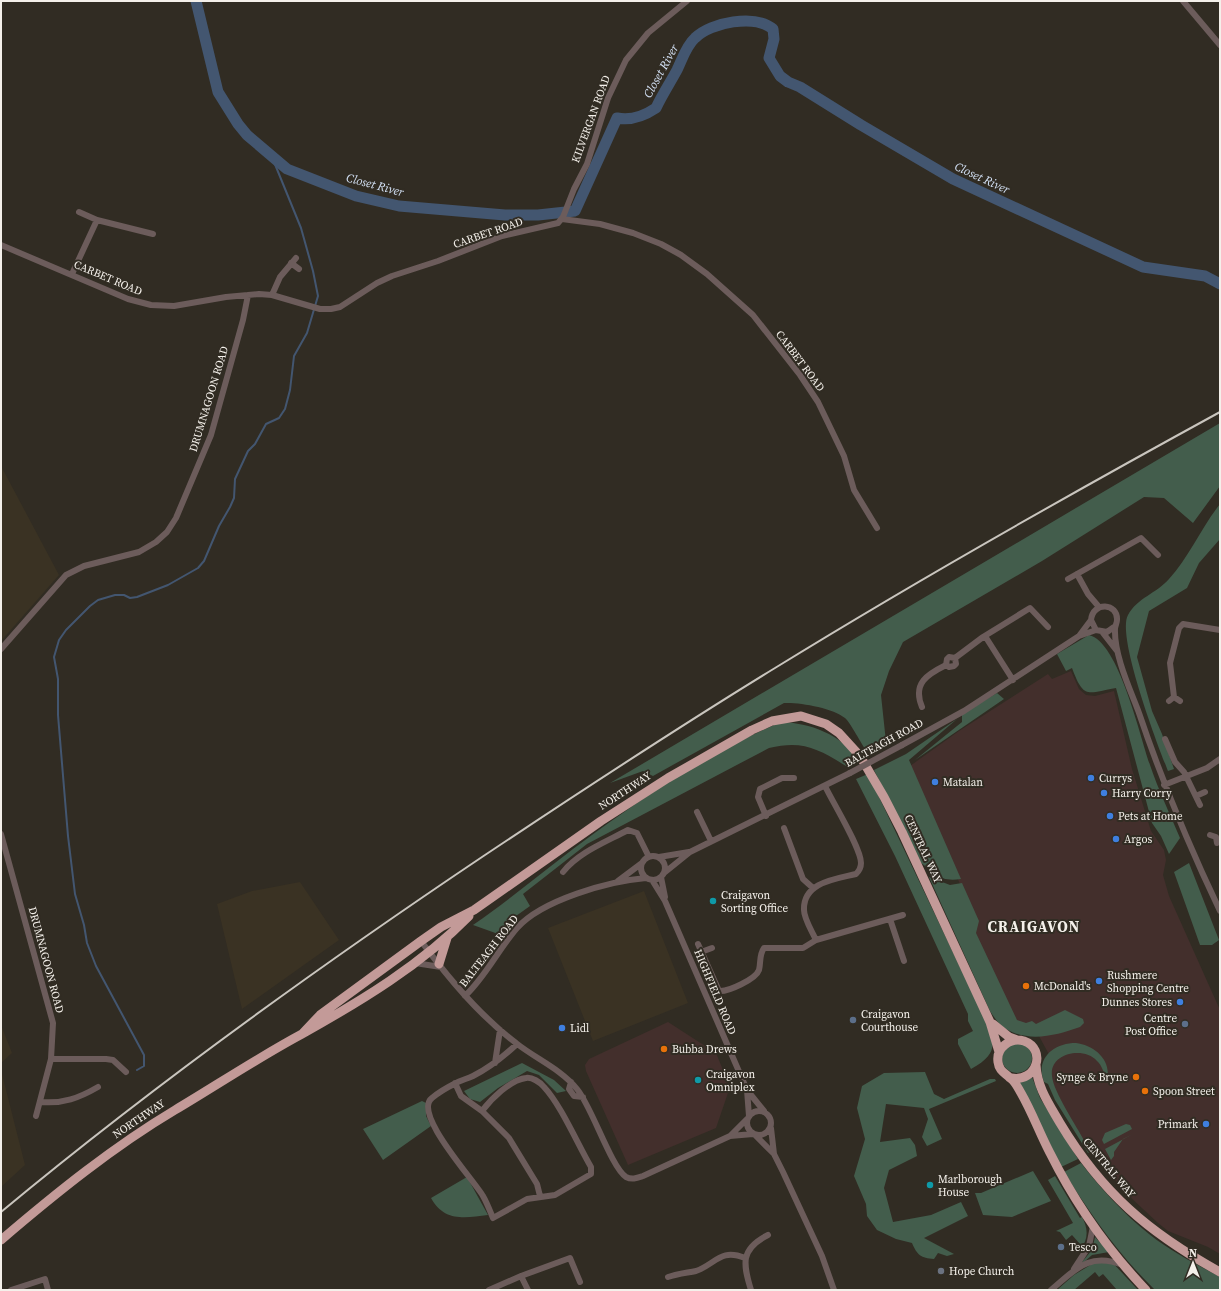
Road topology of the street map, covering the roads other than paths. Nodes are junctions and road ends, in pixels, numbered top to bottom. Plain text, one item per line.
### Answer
1 (687, 1) edge
2 (1183, 1) edge
3 (1220, 45) edge
4 (79, 212) dead end
5 (562, 218) junction
6 (98, 220) junction
7 (153, 234) dead end
8 (1, 245) edge
9 (296, 258) dead end
10 (291, 263) junction
11 (299, 269) dead end
12 (72, 274) junction
13 (248, 295) junction
14 (272, 295) junction
15 (877, 528) dead end
16 (1158, 555) dead end
17 (1077, 574) junction
18 (1068, 579) dead end
19 (1099, 607) junction
20 (1091, 620) junction
21 (1048, 628) dead end
22 (1114, 628) junction
23 (1096, 630) junction
24 (1220, 630) edge
25 (1103, 633) junction
26 (985, 636) junction
27 (1079, 636) junction
28 (1, 649) edge
29 (1118, 652) junction
30 (1013, 680) junction
31 (1180, 700) dead end
32 (922, 707) dead end
33 (801, 716) joint
34 (1165, 739) dead end
35 (1220, 759) edge
36 (1187, 777) junction
37 (794, 778) dead end
38 (1164, 785) junction
39 (824, 786) junction
40 (1205, 792) dead end
41 (1196, 796) junction
42 (1200, 805) dead end
43 (697, 812) dead end
44 (766, 816) junction
45 (784, 828) dead end
46 (1, 834) edge
47 (711, 841) junction
48 (690, 852) junction
49 (649, 857) junction
50 (659, 857) junction
51 (642, 863) junction
52 (563, 872) dead end
53 (663, 875) junction
54 (649, 879) junction
55 (616, 882) junction
56 (813, 888) junction
57 (665, 901) junction
58 (474, 910) junction
59 (1220, 910) edge
60 (903, 915) dead end
61 (890, 919) junction
62 (447, 938) junction
63 (816, 940) junction
64 (698, 944) dead end
65 (425, 946) junction
66 (712, 948) dead end
67 (702, 952) junction
68 (904, 961) dead end
69 (415, 963) junction
70 (440, 966) junction
71 (465, 996) junction
72 (990, 1022) junction
73 (500, 1030) junction
74 (302, 1034) junction
75 (1017, 1040) junction
76 (517, 1044) junction
77 (999, 1052) junction
78 (51, 1059) junction
79 (495, 1063) junction
80 (1036, 1065) junction
81 (126, 1072) dead end
82 (1011, 1078) junction
83 (456, 1083) junction
84 (98, 1087) dead end
85 (746, 1090) junction
86 (41, 1102) junction
87 (482, 1111) junction
88 (764, 1111) junction
89 (36, 1116) dead end
90 (748, 1117) junction
91 (771, 1128) junction
92 (754, 1134) junction
93 (730, 1136) junction
94 (774, 1154) junction
95 (540, 1196) junction
96 (1093, 1226) junction
97 (763, 1235) dead end
98 (1, 1240) edge
99 (568, 1251) dead end
100 (570, 1258) junction
101 (745, 1258) junction
102 (1123, 1265) junction
103 (1220, 1272) edge
104 (1071, 1273) junction
105 (676, 1274) junction
106 (521, 1276) junction
107 (668, 1277) dead end
108 (678, 1281) dead end
109 (580, 1282) dead end
110 (832, 1289) edge
111 (11, 1290) edge
112 (48, 1290) edge
113 (489, 1290) edge
114 (528, 1290) edge
115 (751, 1290) edge
116 (1051, 1290) edge
117 (1146, 1290) edge

1 - 5 street, KILVERGAN ROAD
2 - 3 street
4 - 6 street
5 - 14 street, CARBET ROAD
5 - 15 street, CARBET ROAD
6 - 7 street
6 - 12 street
8 - 12 street, CARBET ROAD
9 - 10 street
10 - 11 street
10 - 14 street
12 - 13 street, CARBET ROAD
13 - 14 street, CARBET ROAD
13 - 28 street, DRUMNAGOON ROAD
16 - 17 street
17 - 18 street
17 - 19 street
19 - 20 street
19 - 22 street
20 - 23 street
20 - 27 street, BALTEAGH ROAD
21 - 26 street
22 - 25 street
22 - 29 street
23 - 25 street
23 - 27 street, BALTEAGH ROAD
24 - 31 street
25 - 29 street
26 - 30 street
26 - 32 street
27 - 30 street, BALTEAGH ROAD
29 - 38 street
30 - 39 street, BALTEAGH ROAD, bridge
33 - 58 highway, NORTHWAY
33 - 72 highway, CENTRAL WAY
34 - 36 street
35 - 36 street
36 - 38 street
36 - 41 street
37 - 44 street
38 - 59 street
39 - 44 street, BALTEAGH ROAD
39 - 56 street
40 - 41 street
41 - 42 street
43 - 47 street
44 - 47 street, BALTEAGH ROAD
45 - 56 street
46 - 78 street, DRUMNAGOON ROAD
47 - 48 street, BALTEAGH ROAD
48 - 50 street, BALTEAGH ROAD
48 - 53 street, BALTEAGH ROAD
49 - 50 street
49 - 51 street
49 - 52 street
50 - 53 street
51 - 54 street
51 - 55 street, BALTEAGH ROAD
53 - 54 street
53 - 57 street, HIGHFIELD ROAD
54 - 55 street, BALTEAGH ROAD
54 - 57 street, HIGHFIELD ROAD
55 - 71 street, BALTEAGH ROAD
56 - 63 street
57 - 85 street, HIGHFIELD ROAD
58 - 62 highway, NORTHWAY
58 - 65 highway, NORTHWAY
60 - 61 street
61 - 63 street
61 - 68 street
62 - 65 highway, NORTHWAY
62 - 70 highway
63 - 67 street
64 - 67 street
65 - 69 highway, NORTHWAY
65 - 70 street
65 - 74 highway, NORTHWAY
66 - 67 street
69 - 70 street
69 - 74 highway, NORTHWAY
70 - 71 street
71 - 73 street
72 - 75 highway, CENTRAL WAY
72 - 77 highway, CENTRAL WAY
73 - 76 street
73 - 79 street
74 - 98 highway, NORTHWAY
75 - 77 highway
75 - 80 highway
76 - 79 street
76 - 93 street
77 - 82 highway
78 - 81 street
78 - 86 street, DRUMNAGOON ROAD
79 - 83 street
80 - 82 highway
80 - 103 highway, CENTRAL WAY
82 - 96 highway
83 - 87 street
83 - 95 street
84 - 86 street
85 - 88 street, HIGHFIELD ROAD
85 - 90 street, HIGHFIELD ROAD
86 - 89 street, DRUMNAGOON ROAD
87 - 95 street
87 - 95 street
88 - 90 street
88 - 91 street, HIGHFIELD ROAD
90 - 92 street, HIGHFIELD ROAD
90 - 93 street
91 - 92 street
91 - 94 street, HIGHFIELD ROAD
92 - 93 street
92 - 94 street, HIGHFIELD ROAD
94 - 110 street, HIGHFIELD ROAD
96 - 102 highway
96 - 104 street
97 - 101 street
99 - 100 street
100 - 106 street
100 - 109 street
101 - 105 street
101 - 115 street
102 - 104 street
102 - 117 highway
104 - 116 street
105 - 107 street
105 - 108 street
106 - 113 street
106 - 114 street
111 - 112 street

